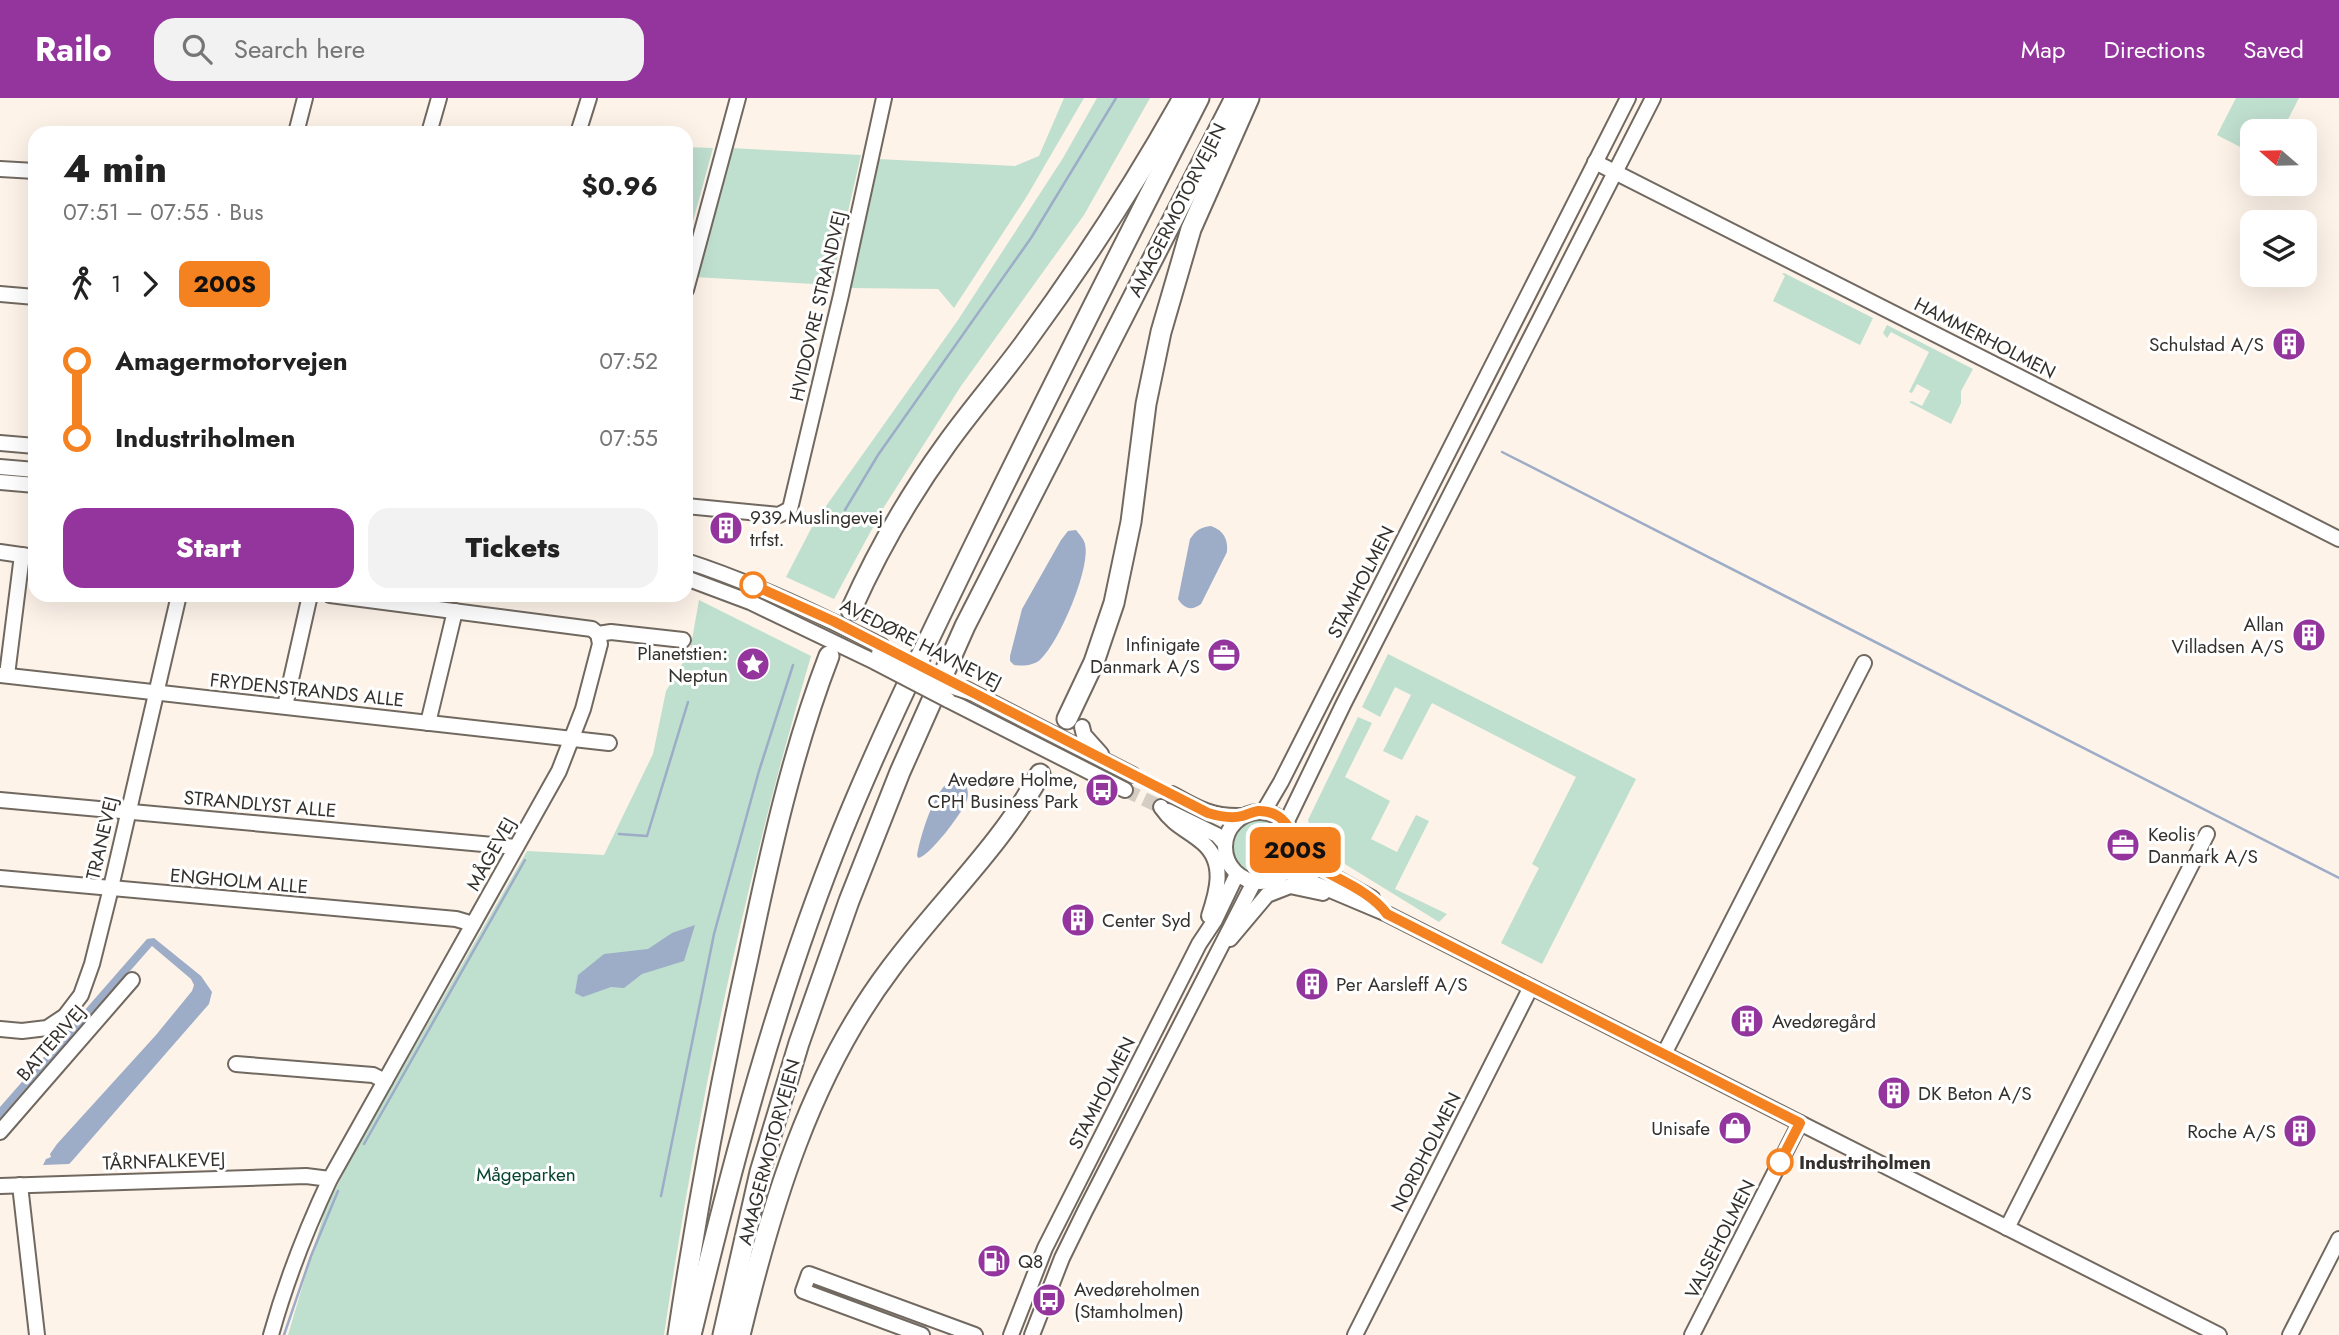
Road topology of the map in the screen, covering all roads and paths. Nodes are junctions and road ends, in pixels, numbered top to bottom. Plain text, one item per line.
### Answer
1 (305, 98) edge
2 (439, 98) edge
3 (589, 98) edge
4 (737, 98) edge
5 (884, 98) edge
6 (1183, 98) edge
7 (1199, 98) edge
8 (1235, 98) edge
9 (1249, 98) edge
10 (1628, 98) edge
11 (1653, 98) edge
12 (298, 126) edge
13 (432, 126) edge
14 (580, 126) edge
15 (1595, 162) junction
16 (0, 169) edge
17 (28, 171) edge
18 (1615, 171) junction
19 (693, 264) edge
20 (0, 294) edge
21 (28, 296) edge
22 (0, 443) edge
23 (28, 445) edge
24 (0, 467) edge
25 (28, 469) edge
26 (1434, 481) junction
27 (0, 482) edge
28 (28, 484) edge
29 (1452, 490) junction
30 (693, 507) edge
31 (2339, 539) edge
32 (0, 552) edge
33 (28, 556) edge
34 (693, 563) edge
35 (693, 581) edge
36 (177, 602) edge
37 (308, 602) edge
38 (385, 602) edge
39 (455, 611) junction
40 (847, 618) junction
41 (598, 634) junction
42 (684, 640) dead end
43 (835, 648) junction
44 (879, 654) junction
45 (1864, 663) dead end
46 (4, 675) edge
47 (158, 692) junction
48 (972, 702) junction
49 (285, 706) junction
50 (428, 723) junction
51 (1065, 727) junction
52 (573, 740) junction
53 (609, 743) dead end
54 (1051, 752) junction
55 (1106, 761) junction
56 (1040, 774) joint
57 (1133, 775) tunnel mouth
58 (1125, 790) tunnel mouth
59 (1172, 794) tunnel mouth
60 (0, 800) edge
61 (1264, 811) junction
62 (127, 812) junction
63 (1241, 816) junction
64 (1286, 823) junction
65 (2207, 834) dead end
66 (1224, 843) junction
67 (516, 847) junction
68 (1295, 852) junction
69 (1285, 872) junction
70 (1237, 874) junction
71 (0, 878) edge
72 (1254, 882) junction
73 (110, 889) junction
74 (1382, 912) junction
75 (473, 924) junction
76 (1199, 944) junction
77 (1216, 956) junction
78 (132, 980) dead end
79 (1531, 987) junction
80 (0, 1029) edge
81 (1664, 1054) junction
82 (236, 1064) dead end
83 (385, 1081) junction
84 (1800, 1123) junction
85 (0, 1132) edge
86 (330, 1179) junction
87 (20, 1185) junction
88 (0, 1186) edge
89 (2007, 1227) junction
90 (2339, 1239) edge
91 (2199, 1331) edge
92 (37, 1335) edge
93 (271, 1335) edge
94 (678, 1335) edge
95 (691, 1335) edge
96 (723, 1335) edge
97 (740, 1335) edge
98 (922, 1335) edge
99 (975, 1335) edge
100 (1011, 1335) edge
101 (1032, 1335) edge
102 (1354, 1335) edge
103 (1692, 1335) edge
104 (2219, 1335) edge
105 (2290, 1335) edge

1 - 12 street
2 - 13 street
3 - 14 street
4 - 19 street
5 - 30 street, HVIDOVRE STRANDVEJ
6 - 40 highway
7 - 95 highway, AMAGERMOTORVEJEN
8 - 96 highway, AMAGERMOTORVEJEN
9 - 51 highway
10 - 15 street, STAMHOLMEN
11 - 18 street, STAMHOLMEN
15 - 18 street
15 - 26 street, STAMHOLMEN
16 - 17 street
18 - 29 street, STAMHOLMEN
18 - 31 street, HAMMERHOLMEN
20 - 21 street
22 - 23 street
24 - 25 street
26 - 29 street
26 - 61 street, STAMHOLMEN
27 - 28 street
29 - 64 street, STAMHOLMEN
32 - 33 street
33 - 46 street
34 - 40 street, AVEDØRE HAVNEVEJ
35 - 43 street, AVEDØRE HAVNEVEJ
36 - 47 street, TRANEVEJ
37 - 49 street
38 - 39 street
39 - 41 street
39 - 50 street
40 - 43 street
40 - 44 street, AVEDØRE HAVNEVEJ
41 - 42 street
41 - 52 street, MÅGEVEJ
43 - 44 street, AVEDØRE HAVNEVEJ
43 - 94 highway
44 - 48 street, AVEDØRE HAVNEVEJ, bridge
44 - 48 street, AVEDØRE HAVNEVEJ, bridge
45 - 81 street
46 - 47 street, FRYDENSTRANDS ALLE
47 - 49 street, FRYDENSTRANDS ALLE
47 - 62 street, TRANEVEJ
48 - 51 street, AVEDØRE HAVNEVEJ
48 - 54 street, AVEDØRE HAVNEVEJ
49 - 50 street, FRYDENSTRANDS ALLE
50 - 52 street, FRYDENSTRANDS ALLE
51 - 54 street
51 - 55 street, AVEDØRE HAVNEVEJ
51 - 55 street
52 - 53 street, FRYDENSTRANDS ALLE
52 - 67 street, MÅGEVEJ
54 - 56 street
54 - 58 street, AVEDØRE HAVNEVEJ
55 - 57 street, AVEDØRE HAVNEVEJ
56 - 97 highway
59 - 63 street
60 - 62 street, STRANDLYST ALLE
61 - 63 street
61 - 64 street
62 - 67 street, STRANDLYST ALLE
62 - 73 street, TRANEVEJ
63 - 66 street
64 - 68 street
65 - 89 street
66 - 70 street
66 - 76 street
67 - 75 street, MÅGEVEJ
68 - 69 street
68 - 74 street
69 - 72 street
69 - 74 street
70 - 72 street
70 - 76 street, STAMHOLMEN
71 - 73 street, ENGHOLM ALLE
72 - 77 street, STAMHOLMEN
73 - 75 street, ENGHOLM ALLE
73 - 80 street, TRANEVEJ
74 - 77 street
74 - 79 street
75 - 83 street, MÅGEVEJ
76 - 100 street, STAMHOLMEN
77 - 101 street, STAMHOLMEN
78 - 85 street, BATTERIVEJ
79 - 81 street
79 - 102 street, NORDHOLMEN
81 - 84 street
82 - 83 street
83 - 86 street, MÅGEVEJ
84 - 89 street
84 - 103 street, VALSEHOLMEN
86 - 87 street, TÅRNFALKEVEJ
86 - 93 street, MÅGEVEJ
87 - 88 street, TÅRNFALKEVEJ
87 - 92 street
89 - 91 street
90 - 105 street
91 - 104 street
98 - 99 street

